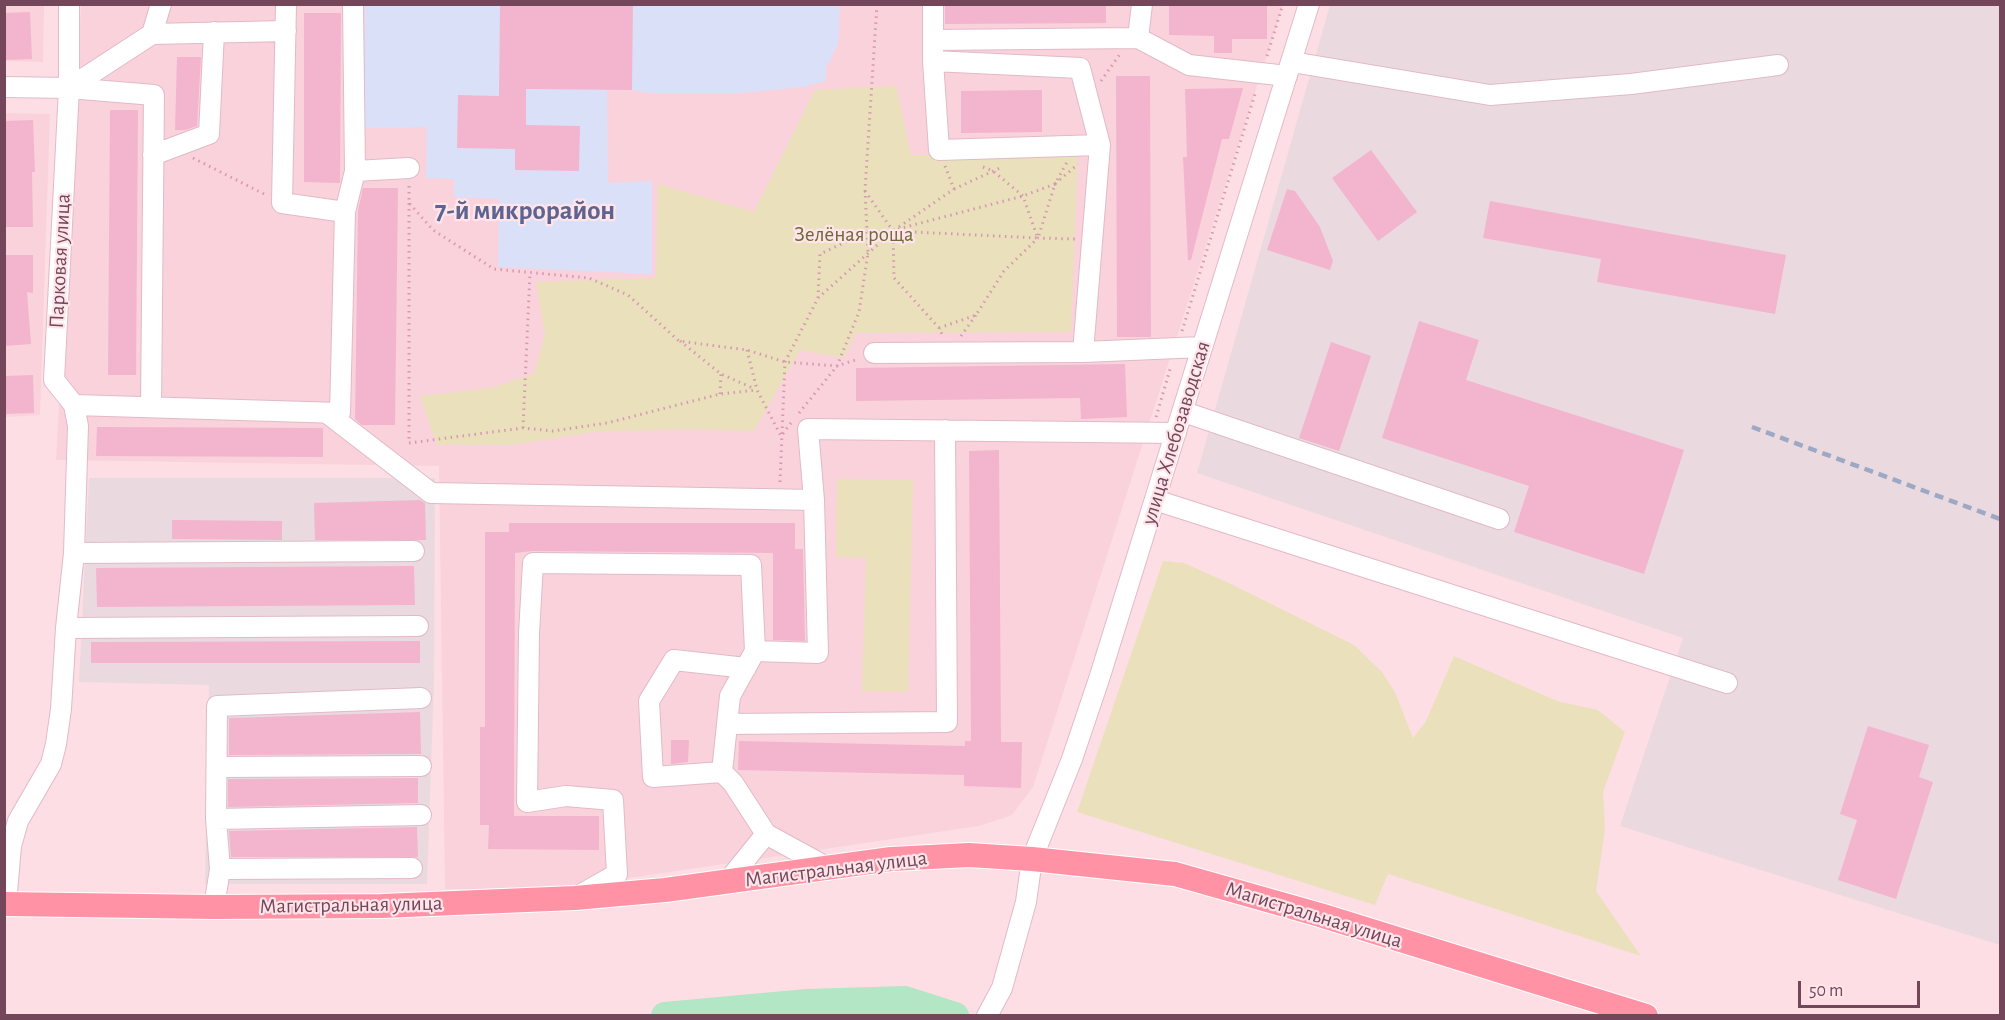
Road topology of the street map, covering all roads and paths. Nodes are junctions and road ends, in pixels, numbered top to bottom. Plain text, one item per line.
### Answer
1 (69, 4) edge
2 (161, 4) edge
3 (286, 4) edge
4 (353, 4) edge
5 (877, 4) edge
6 (933, 4) edge
7 (1142, 4) edge
8 (1283, 4) edge
9 (1309, 4) edge
10 (286, 31) junction
11 (214, 33) junction
12 (152, 34) junction
13 (1138, 38) junction
14 (933, 40) junction
15 (1122, 52) dead end
16 (933, 61) junction
17 (1778, 65) dead end
18 (1289, 69) junction
19 (1261, 73) junction
20 (4, 87) edge
21 (69, 88) junction
22 (1088, 99) junction
23 (1100, 145) junction
24 (173, 148) junction
25 (939, 150) junction
26 (153, 155) junction
27 (1002, 166) dead end
28 (982, 167) dead end
29 (409, 168) joint
30 (355, 171) junction
31 (993, 171) junction
32 (1055, 184) junction
33 (954, 189) junction
34 (865, 190) junction
35 (1023, 196) junction
36 (282, 203) junction
37 (409, 203) junction
38 (345, 212) junction
39 (893, 231) junction
40 (867, 232) junction
41 (1038, 238) junction
42 (1092, 239) junction
43 (868, 253) junction
44 (530, 273) junction
45 (818, 298) junction
46 (939, 327) junction
47 (679, 341) junction
48 (1202, 347) junction
49 (1177, 348) junction
50 (747, 350) junction
51 (1083, 352) junction
52 (874, 353) joint
53 (950, 353) junction
54 (785, 362) junction
55 (837, 366) junction
56 (721, 374) junction
57 (757, 390) junction
58 (720, 394) junction
59 (74, 405) junction
60 (151, 407) junction
61 (1184, 412) junction
62 (327, 413) junction
63 (523, 428) junction
64 (945, 430) junction
65 (1150, 433) junction
66 (1176, 433) junction
67 (781, 436) junction
68 (779, 499) junction
69 (813, 500) junction
70 (1155, 500) junction
71 (1499, 519) dead end
72 (414, 550) dead end
73 (74, 553) junction
74 (418, 626) dead end
75 (66, 628) junction
76 (750, 659) junction
77 (1727, 682) dead end
78 (421, 698) dead end
79 (728, 724) junction
80 (421, 766) dead end
81 (217, 767) junction
82 (722, 772) junction
83 (421, 815) dead end
84 (216, 819) junction
85 (766, 834) junction
86 (1032, 859) junction
87 (412, 868) dead end
88 (830, 868) junction
89 (220, 869) junction
90 (617, 874) junction
91 (728, 881) junction
92 (665, 890) junction
93 (575, 898) junction
94 (5, 904) edge
95 (214, 907) junction
96 (987, 1016) edge
97 (1646, 1016) edge

1 - 21 street, Парковая улица
2 - 12 street
3 - 10 street
4 - 30 street
5 - 34 path
6 - 14 street
7 - 13 street
8 - 19 path
9 - 18 street, улица Хлебозаводская
10 - 11 street
10 - 36 street
11 - 12 street
11 - 24 street
12 - 21 street
13 - 14 street
13 - 19 street
14 - 16 street
15 - 22 path
16 - 22 street
16 - 25 street
17 - 18 street
18 - 19 street
18 - 48 street, улица Хлебозаводская
19 - 49 path
20 - 21 street
21 - 26 street
21 - 59 street, Парковая улица
22 - 23 street
23 - 25 street
23 - 32 path
23 - 42 street
24 - 26 street
24 - 36 path
25 - 33 path
26 - 60 street
27 - 31 path
28 - 31 path
29 - 30 street
29 - 37 path
30 - 38 street
31 - 33 path
31 - 35 path
32 - 35 path
32 - 41 path
33 - 39 path
34 - 39 path
34 - 40 path
35 - 39 path
35 - 41 path
36 - 38 street
37 - 44 path
37 - 63 path
38 - 62 street
39 - 40 path
39 - 41 path
39 - 43 path
39 - 46 path
40 - 43 path
40 - 45 path
41 - 42 path
41 - 46 path
42 - 51 street
43 - 45 path
43 - 55 path
44 - 47 path
44 - 63 path
45 - 54 path
46 - 53 path
47 - 50 path
47 - 56 path
48 - 49 street
48 - 61 street, улица Хлебозаводская
49 - 51 street
49 - 65 path
50 - 54 path
50 - 57 path
51 - 53 street
52 - 53 street
52 - 55 path
54 - 55 path
54 - 67 path
55 - 67 path
56 - 57 path
56 - 58 path
57 - 58 path
57 - 67 path
58 - 63 path
59 - 60 street
59 - 73 street, Парковая улица
60 - 62 street
61 - 66 street, улица Хлебозаводская
61 - 71 street
62 - 68 street
64 - 65 street
64 - 69 street
64 - 79 street
65 - 66 street
66 - 70 street, улица Хлебозаводская
67 - 68 path
68 - 69 street
69 - 76 street
70 - 77 street
70 - 86 street, улица Хлебозаводская
72 - 73 street
73 - 75 street, Парковая улица
74 - 75 street
75 - 94 street, Парковая улица
76 - 79 street
76 - 82 street
76 - 90 street
78 - 81 street
79 - 82 street
80 - 81 street
81 - 84 street
82 - 85 street
83 - 84 street
84 - 89 street
85 - 88 street
85 - 91 street
86 - 88 main road, Магистральная улица
86 - 96 street, улица Хлебозаводская
86 - 97 main road, Магистральная улица
87 - 89 street
88 - 91 main road, Магистральная улица
89 - 95 street
90 - 92 street
90 - 93 street
91 - 92 main road, Магистральная улица
92 - 93 main road, Магистральная улица
93 - 95 main road, Магистральная улица
94 - 95 main road, Магистральная улица

